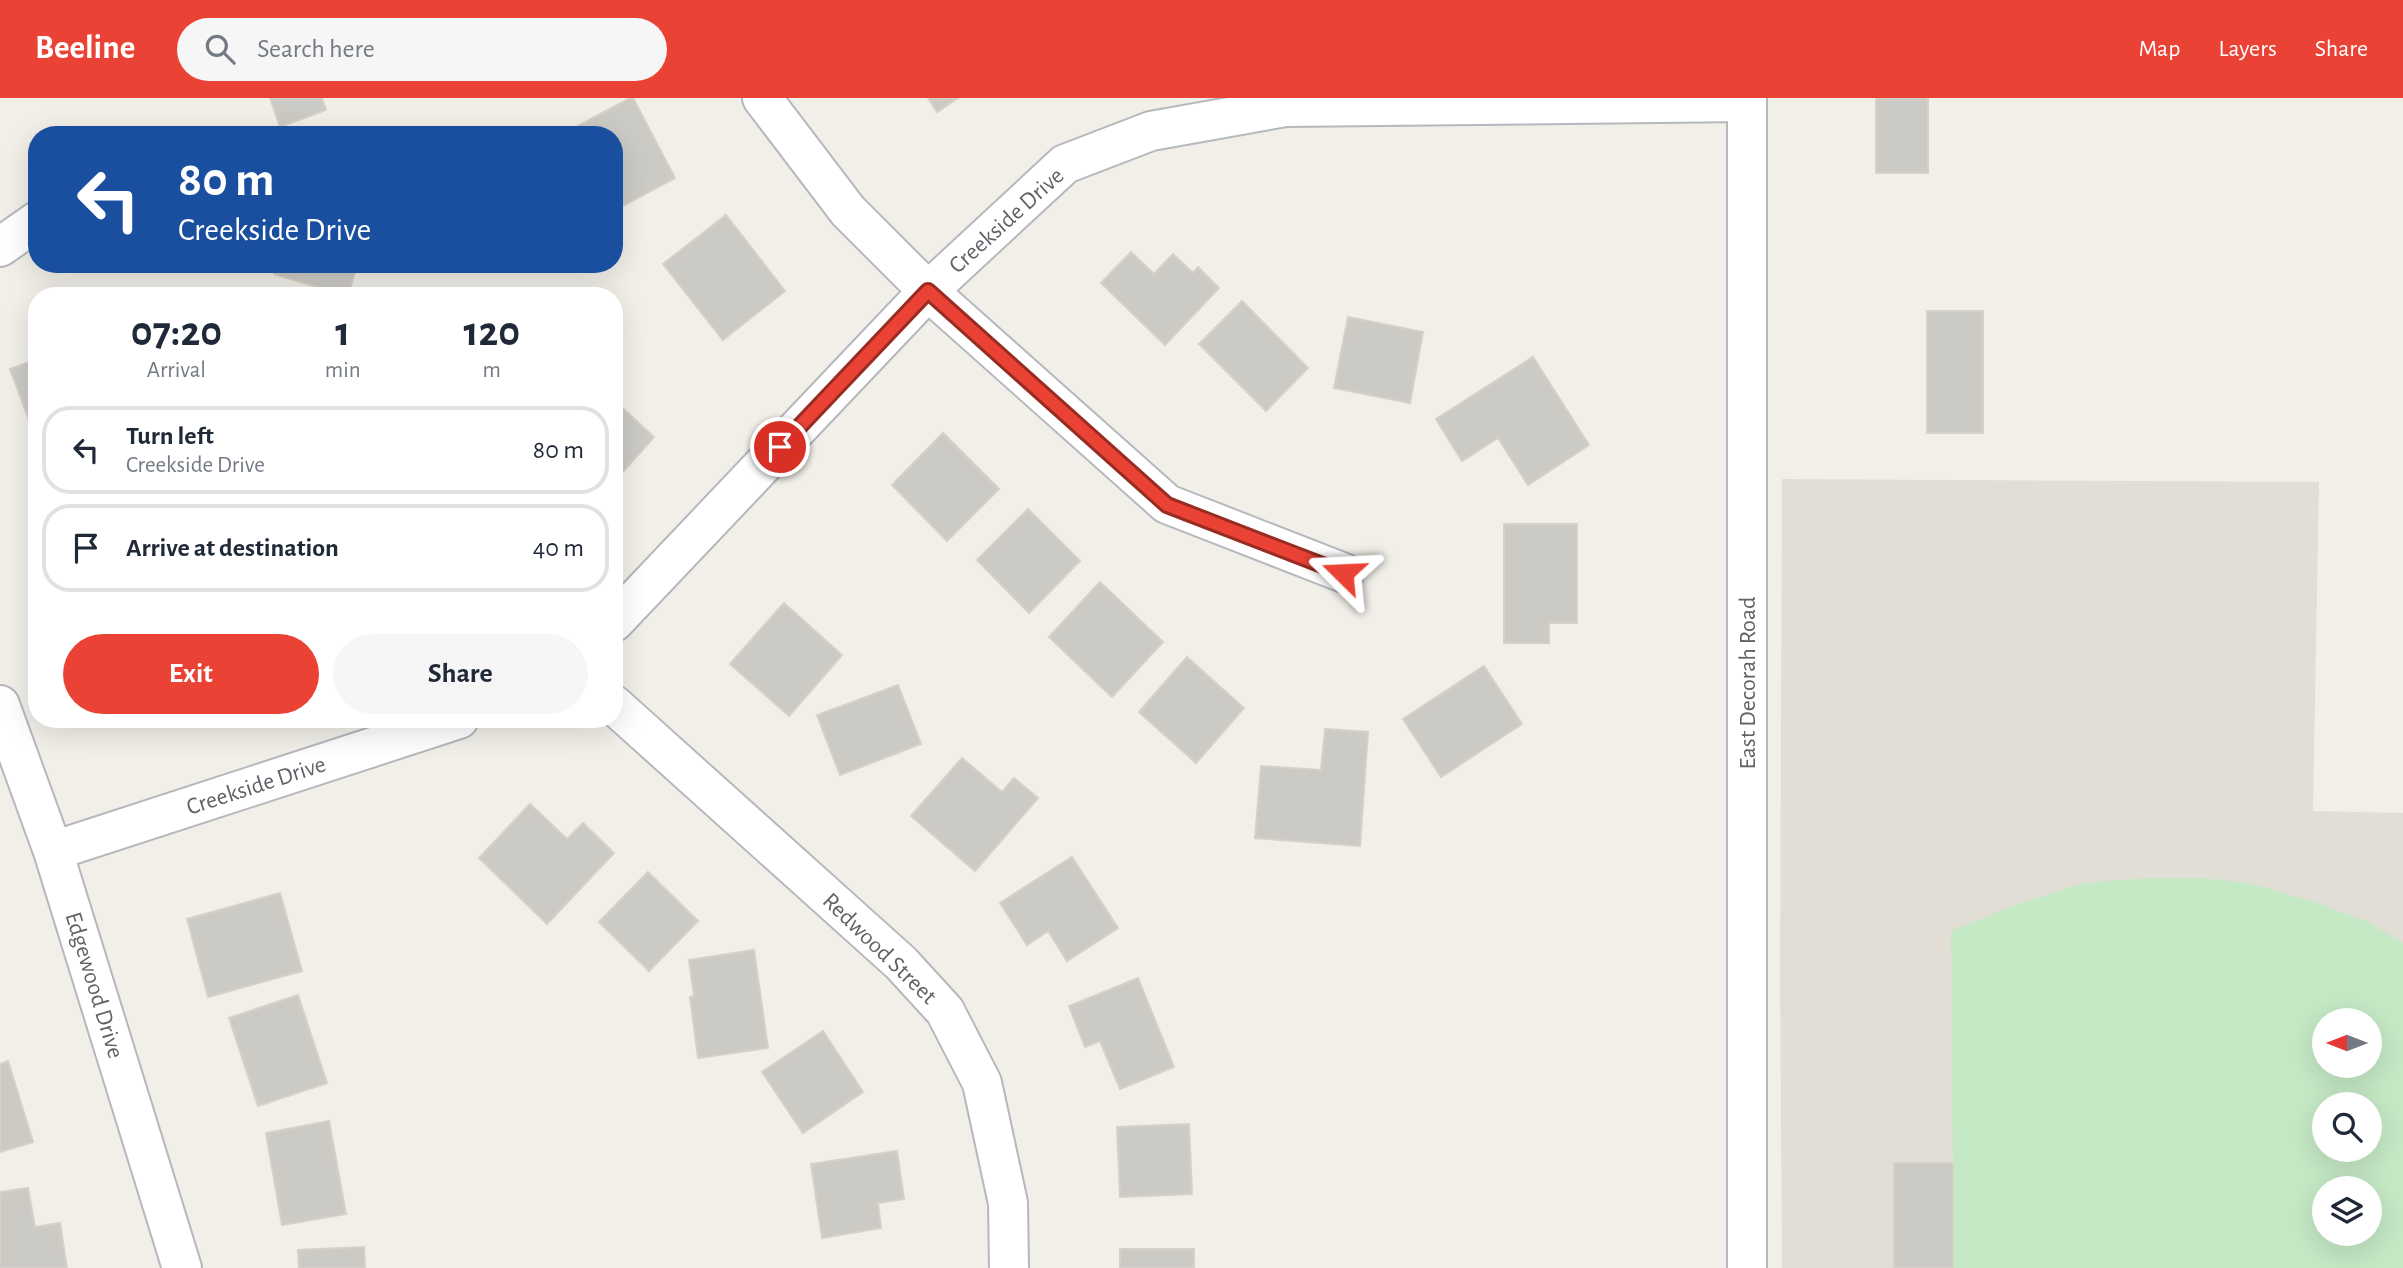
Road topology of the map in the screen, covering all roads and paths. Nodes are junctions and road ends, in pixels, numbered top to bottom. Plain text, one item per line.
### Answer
1 (762, 98) edge
2 (1747, 100) edge
3 (1336, 102) edge
4 (28, 227) edge
5 (0, 247) edge
6 (928, 291) junction
7 (1343, 573) dead end
8 (623, 613) edge
9 (0, 705) edge
10 (623, 713) edge
11 (431, 728) edge
12 (53, 851) junction
13 (182, 1268) edge
14 (1009, 1268) edge
15 (1747, 1268) edge

1 - 6 street
2 - 3 street, Creekside Drive
2 - 15 street, East Decorah Road
3 - 6 street, Creekside Drive
4 - 5 street
6 - 7 street
6 - 8 street, Creekside Drive
9 - 12 street, Edgewood Drive
10 - 14 street, Redwood Street
11 - 12 street, Creekside Drive
12 - 13 street, Edgewood Drive

